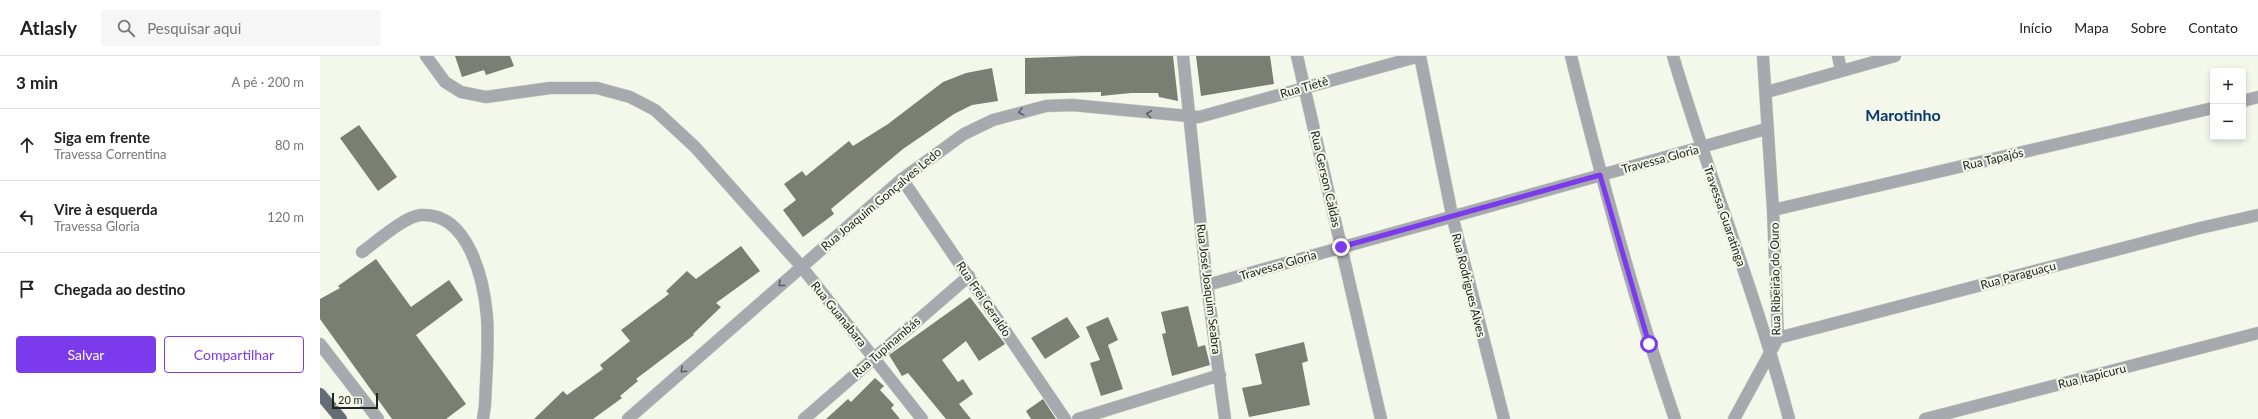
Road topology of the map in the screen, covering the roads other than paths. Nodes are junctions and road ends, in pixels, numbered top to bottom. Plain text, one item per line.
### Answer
1 (426, 56) edge
2 (1183, 56) edge
3 (1297, 56) edge
4 (1420, 56) edge
5 (1571, 56) edge
6 (1673, 56) edge
7 (1762, 56) edge
8 (1838, 56) edge
9 (1895, 56) edge
10 (1841, 70) junction
11 (1305, 86) junction
12 (1766, 92) junction
13 (2258, 97) edge
14 (2246, 100) edge
15 (2210, 109) edge
16 (1188, 118) junction
17 (1766, 129) junction
18 (1701, 148) junction
19 (1600, 175) junction
20 (902, 179) junction
21 (1773, 210) junction
22 (1452, 215) junction
23 (2258, 215) edge
24 (1341, 247) junction
25 (362, 252) dead end
26 (801, 266) junction
27 (969, 276) junction
28 (1207, 285) junction
29 (2258, 333) edge
30 (1778, 338) junction
31 (320, 344) edge
32 (1771, 352) junction
33 (873, 357) junction
34 (1220, 375) junction
35 (320, 394) edge
36 (341, 419) edge
37 (378, 419) edge
38 (483, 419) edge
39 (628, 419) edge
40 (804, 419) edge
41 (922, 419) edge
42 (1064, 419) edge
43 (1078, 419) edge
44 (1225, 419) edge
45 (1381, 419) edge
46 (1504, 419) edge
47 (1675, 419) edge
48 (1734, 419) edge
49 (1789, 419) edge
50 (1925, 419) edge

1 - 26 street, Rua Guanabara
2 - 16 street, Rua José Joaquim Seabra
3 - 11 street, Rua Gerson Caldas
4 - 11 street, Rua Tietê
4 - 22 street, Rua Rodrigues Alves
5 - 19 street
6 - 18 street, Travessa Guaratinga
7 - 12 street, Rua Ribeirão do Ouro
8 - 10 street
9 - 10 street
10 - 12 street
11 - 16 street, Rua Tietê
11 - 24 street, Rua Gerson Caldas
12 - 17 street, Rua Ribeirão do Ouro
13 - 14 street
15 - 21 street, Rua Tapajós
16 -> 20 street, Rua Joaquim Gonçalves Ledo
16 - 28 street, Rua José Joaquim Seabra
17 - 18 street, Travessa Gloria
17 - 21 street, Rua Ribeirão do Ouro
18 - 19 street, Travessa Gloria
18 - 32 street, Travessa Guaratinga
19 - 22 street, Travessa Gloria
19 - 47 street
20 - 26 street, Rua Joaquim Gonçalves Ledo
20 - 27 street, Rua Frei Geraldo
21 - 30 street, Rua Ribeirão do Ouro
22 - 24 street, Travessa Gloria
22 - 46 street, Rua Rodrigues Alves
23 - 30 street, Rua Paraguaçu
24 - 28 street, Travessa Gloria
24 - 45 street, Rua Gerson Caldas
25 - 38 street
26 - 33 street, Rua Guanabara
26 -> 39 street, Rua Joaquim Gonçalves Ledo
27 - 33 street, Rua Tupinambás
27 - 42 street, Rua Frei Geraldo
28 - 34 street, Rua José Joaquim Seabra
29 - 50 street, Rua Itapicuru
30 - 32 street, Rua Ribeirão do Ouro
31 - 37 street
32 - 48 street, Rua Ribeirão do Ouro
32 - 49 street, Travessa Guaratinga
33 - 40 street, Rua Tupinambás
33 - 41 street, Rua Guanabara
34 - 43 street
34 - 44 street, Rua José Joaquim Seabra
35 - 36 main road

